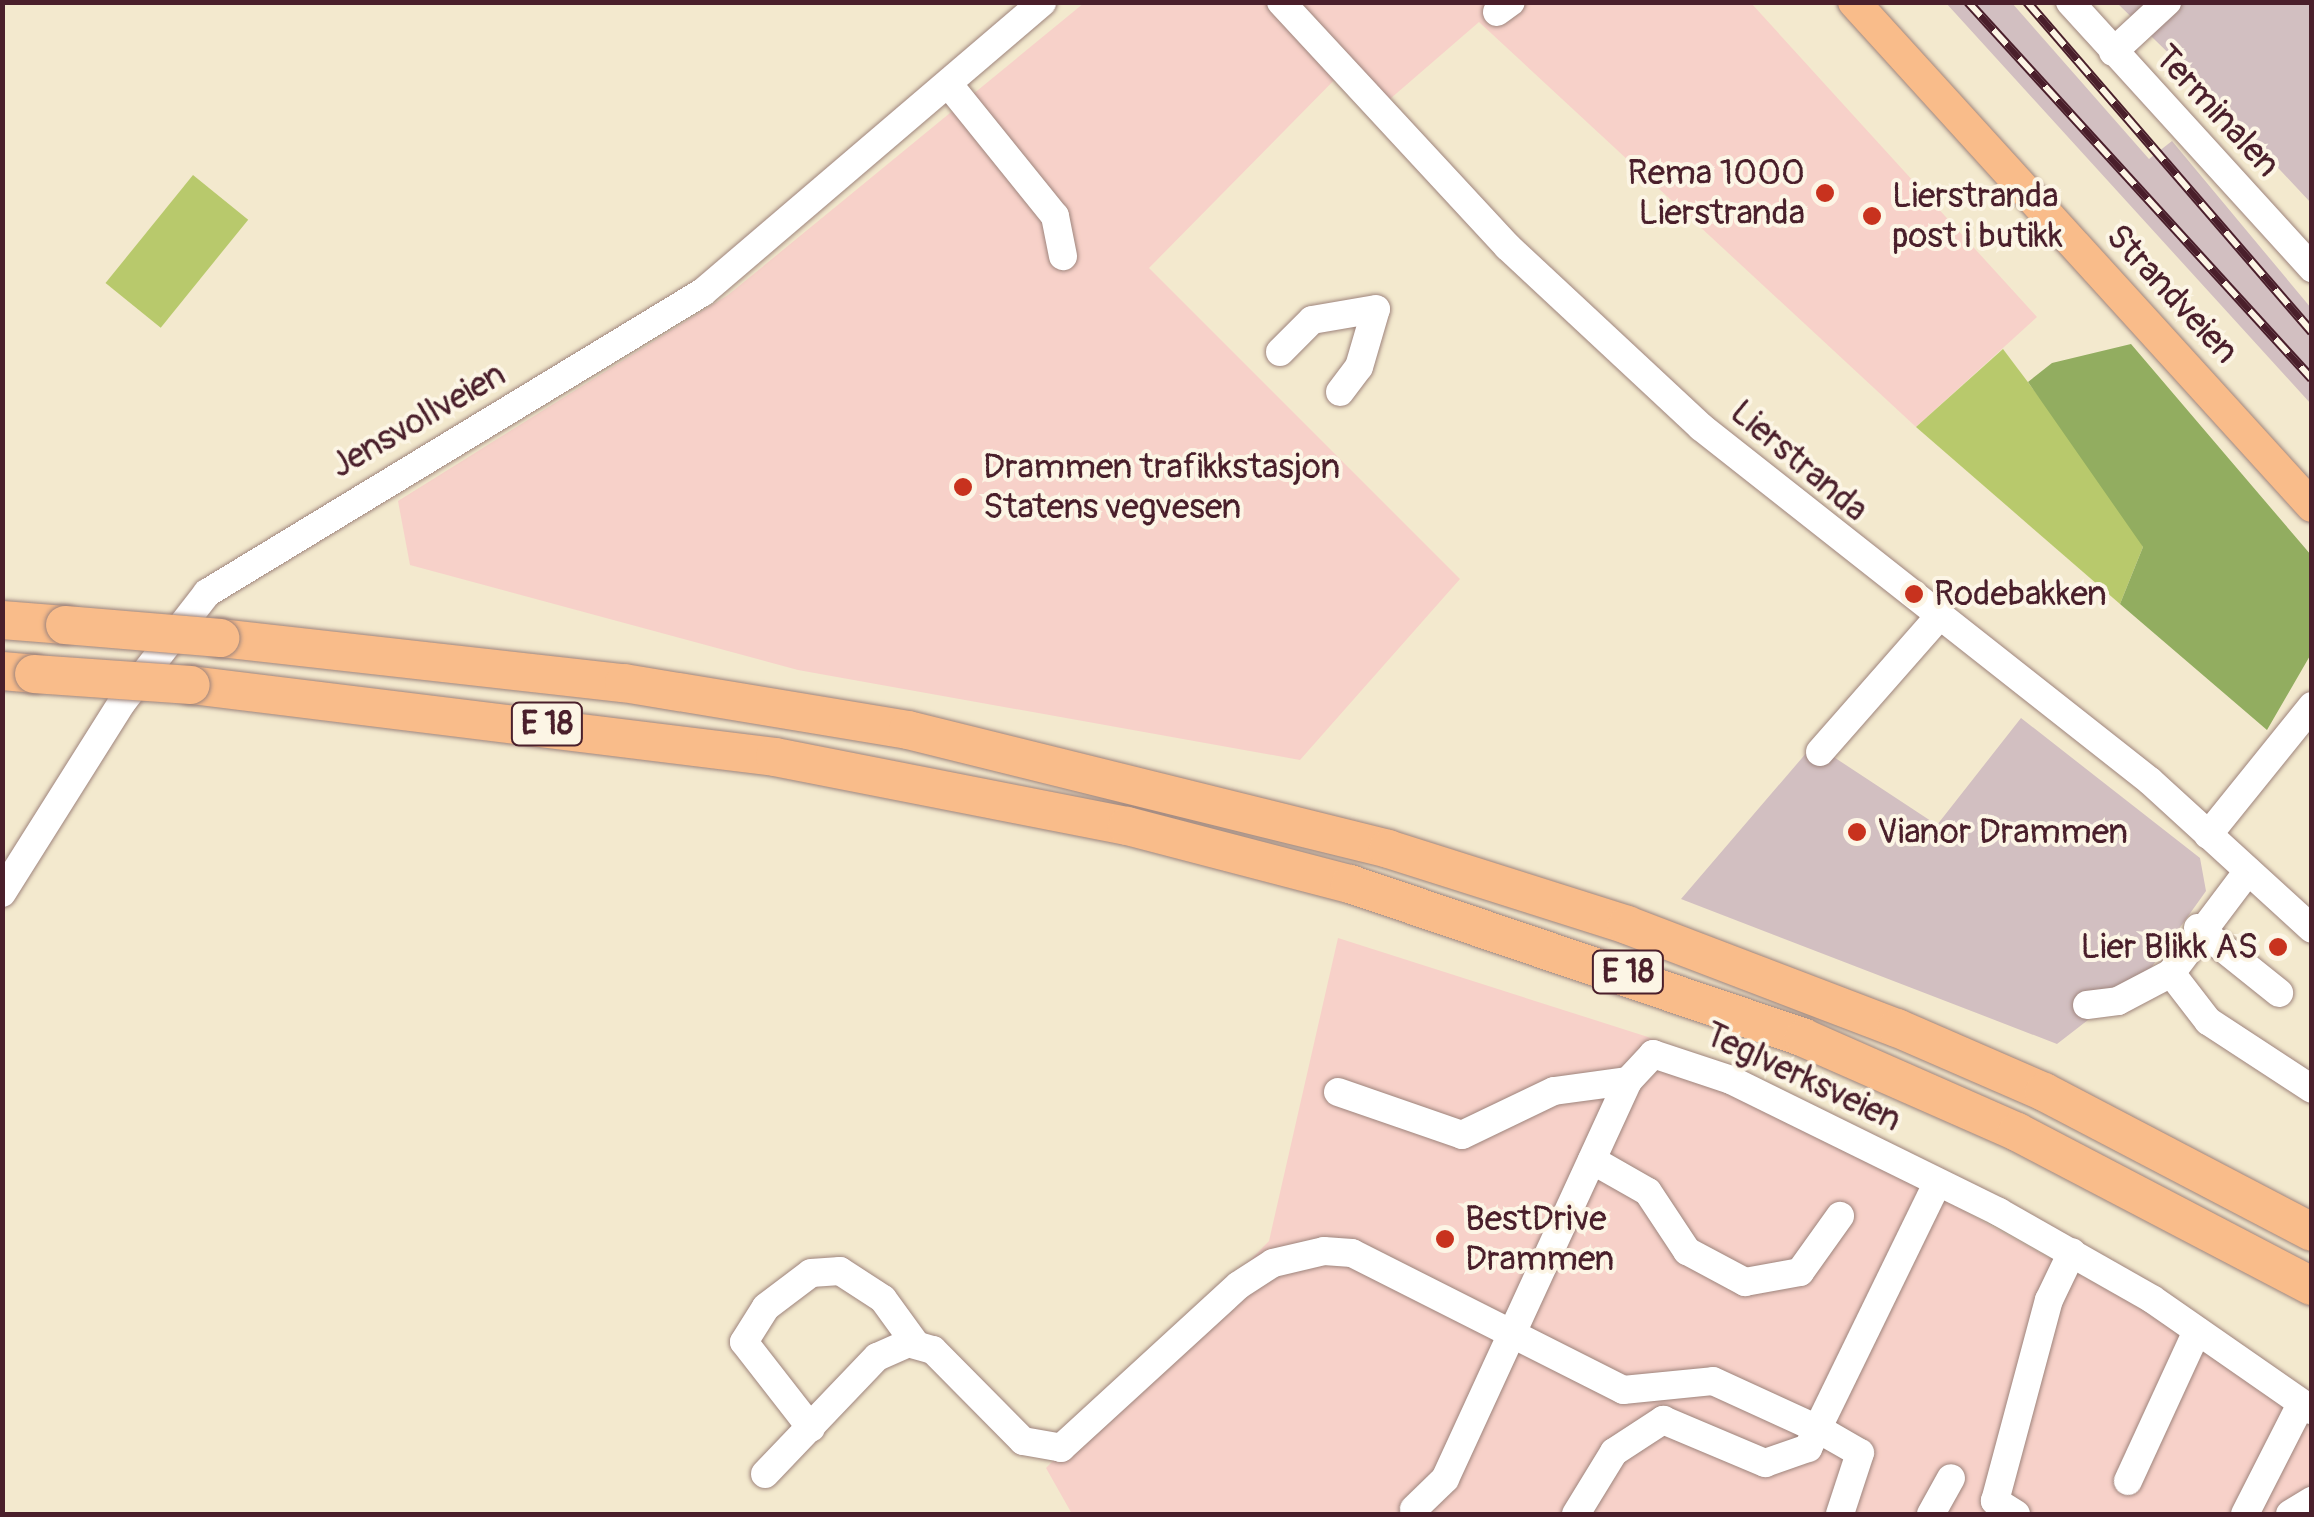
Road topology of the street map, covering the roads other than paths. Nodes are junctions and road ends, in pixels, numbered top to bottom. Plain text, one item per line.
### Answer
1 (1042, 2) edge
2 (1281, 2) edge
3 (1854, 2) edge
4 (2070, 2) edge
5 (2167, 2) edge
6 (2113, 52) junction
7 (950, 86) junction
8 (1063, 256) dead end
9 (2312, 268) edge
10 (1280, 352) dead end
11 (1340, 392) dead end
12 (2312, 506) edge
13 (2, 620) edge
14 (1936, 620) junction
15 (18, 672) edge
16 (2312, 706) edge
17 (1820, 752) dead end
18 (2208, 835) junction
19 (2248, 871) junction
20 (2, 893) edge
21 (2198, 928) junction
22 (2312, 929) edge
23 (2171, 973) junction
24 (2279, 993) dead end
25 (2087, 1005) dead end
26 (1628, 1082) junction
27 (2312, 1090) edge
28 (1338, 1092) dead end
29 (1592, 1160) junction
30 (1938, 1184) junction
31 (1840, 1216) dead end
32 (2312, 1232) edge
33 (2072, 1252) junction
34 (2312, 1286) edge
35 (2197, 1331) junction
36 (1510, 1334) junction
37 (915, 1343) junction
38 (2306, 1407) edge
39 (811, 1428) junction
40 (1820, 1430) junction
41 (766, 1474) dead end
42 (1951, 1478) dead end
43 (2128, 1482) dead end
44 (2312, 1502) edge
45 (1414, 1509) dead end
46 (1576, 1514) edge
47 (1840, 1514) edge
48 (1931, 1514) edge
49 (2016, 1514) edge
50 (2245, 1514) edge
51 (2290, 1514) edge

1 - 7 street, Jensvollveien
2 - 14 street, Lierstranda
3 - 12 main road, Strandveien
4 - 6 street, Terminalen
5 - 6 street
6 - 9 street, Terminalen
7 - 8 street
7 - 20 street, Jensvollveien
10 - 11 street
13 - 32 highway, E 18, bridge
14 - 17 street
14 - 18 street, Lierstranda
15 - 34 highway, E 18, bridge
16 - 18 street
18 - 19 street, Lierstranda
19 - 21 street
19 - 22 street, Lierstranda
21 - 23 street
21 - 24 street
23 - 25 street
23 - 27 street
26 - 28 street
26 - 29 street
26 - 30 street, Teglverksveien
29 - 31 street
29 - 36 street
30 - 33 street, Teglverksveien
30 - 40 street
33 - 35 street, Teglverksveien
33 - 49 street
35 - 38 street, Teglverksveien
35 - 43 street
36 - 37 street
36 - 40 street
36 - 45 street
37 - 39 street
37 - 39 street
38 - 50 street
39 - 41 street
40 - 46 street
40 - 47 street
42 - 48 street
44 - 51 street

